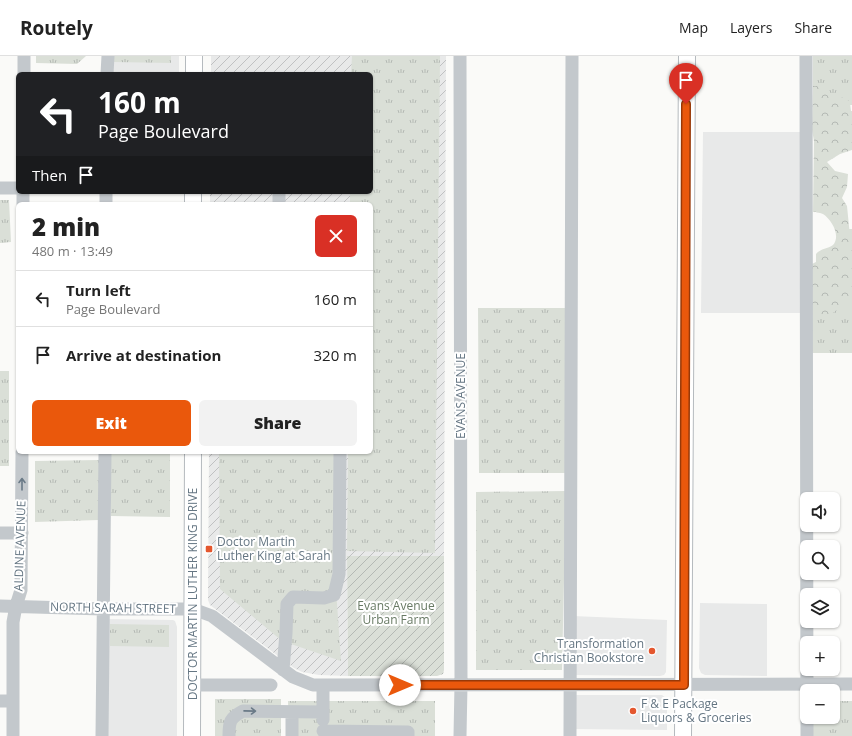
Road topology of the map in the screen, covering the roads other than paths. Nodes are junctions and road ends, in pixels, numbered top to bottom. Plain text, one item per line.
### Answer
1 (24, 56) edge
2 (108, 56) edge
3 (194, 56) edge
4 (460, 56) edge
5 (572, 56) edge
6 (687, 56) edge
7 (806, 56) edge
8 (24, 72) edge
9 (107, 72) edge
10 (194, 72) edge
11 (0, 188) edge
12 (16, 188) edge
13 (22, 454) edge
14 (105, 454) edge
15 (193, 454) edge
16 (340, 454) edge
17 (0, 533) edge
18 (22, 533) junction
19 (0, 606) edge
20 (16, 606) junction
21 (103, 609) junction
22 (193, 609) junction
23 (283, 670) junction
24 (806, 684) edge
25 (840, 684) edge
26 (852, 684) edge
27 (193, 685) junction
28 (270, 685) dead end
29 (323, 685) junction
30 (461, 685) junction
31 (570, 685) junction
32 (684, 685) junction
33 (800, 685) edge
34 (7, 701) edge
35 (292, 712) junction
36 (323, 712) junction
37 (806, 724) edge
38 (323, 733) edge
39 (13, 736) edge
40 (102, 736) edge
41 (192, 736) edge
42 (229, 736) edge
43 (292, 736) edge
44 (408, 736) edge
45 (460, 736) edge
46 (570, 736) edge
47 (683, 736) edge
48 (806, 736) edge

1 - 8 street
2 - 9 street
3 - 10 main road
4 - 30 street, EVANS AVENUE
5 - 31 street
6 - 32 main road
7 - 24 street
11 - 12 street
18 -> 13 street, ALDINE AVENUE
14 - 21 street
15 - 22 main road, DOCTOR MARTIN LUTHER KING DRIVE
16 - 23 street
17 - 18 street
18 - 20 street, ALDINE AVENUE
19 - 20 street, NORTH SARAH STREET
20 - 21 street, NORTH SARAH STREET
20 - 34 street, ALDINE AVENUE
21 - 22 street, NORTH SARAH STREET
21 - 40 street
22 - 23 street, NORTH SARAH STREET
22 - 27 main road, DOCTOR MARTIN LUTHER KING DRIVE
23 - 29 street, NORTH SARAH STREET
25 - 26 street, NORTH SARAH STREET
27 - 28 street
27 - 41 main road, DOCTOR MARTIN LUTHER KING DRIVE
29 - 30 street, NORTH SARAH STREET
29 - 36 street
30 - 31 street, NORTH SARAH STREET
30 - 45 street, EVANS AVENUE
31 - 32 street, NORTH SARAH STREET
31 - 46 street
32 - 33 street, NORTH SARAH STREET
32 - 47 main road
34 - 39 street, ALDINE AVENUE
35 - 36 street
42 -> 35 street
35 - 43 street
36 - 38 street
37 - 48 street
38 - 44 street

